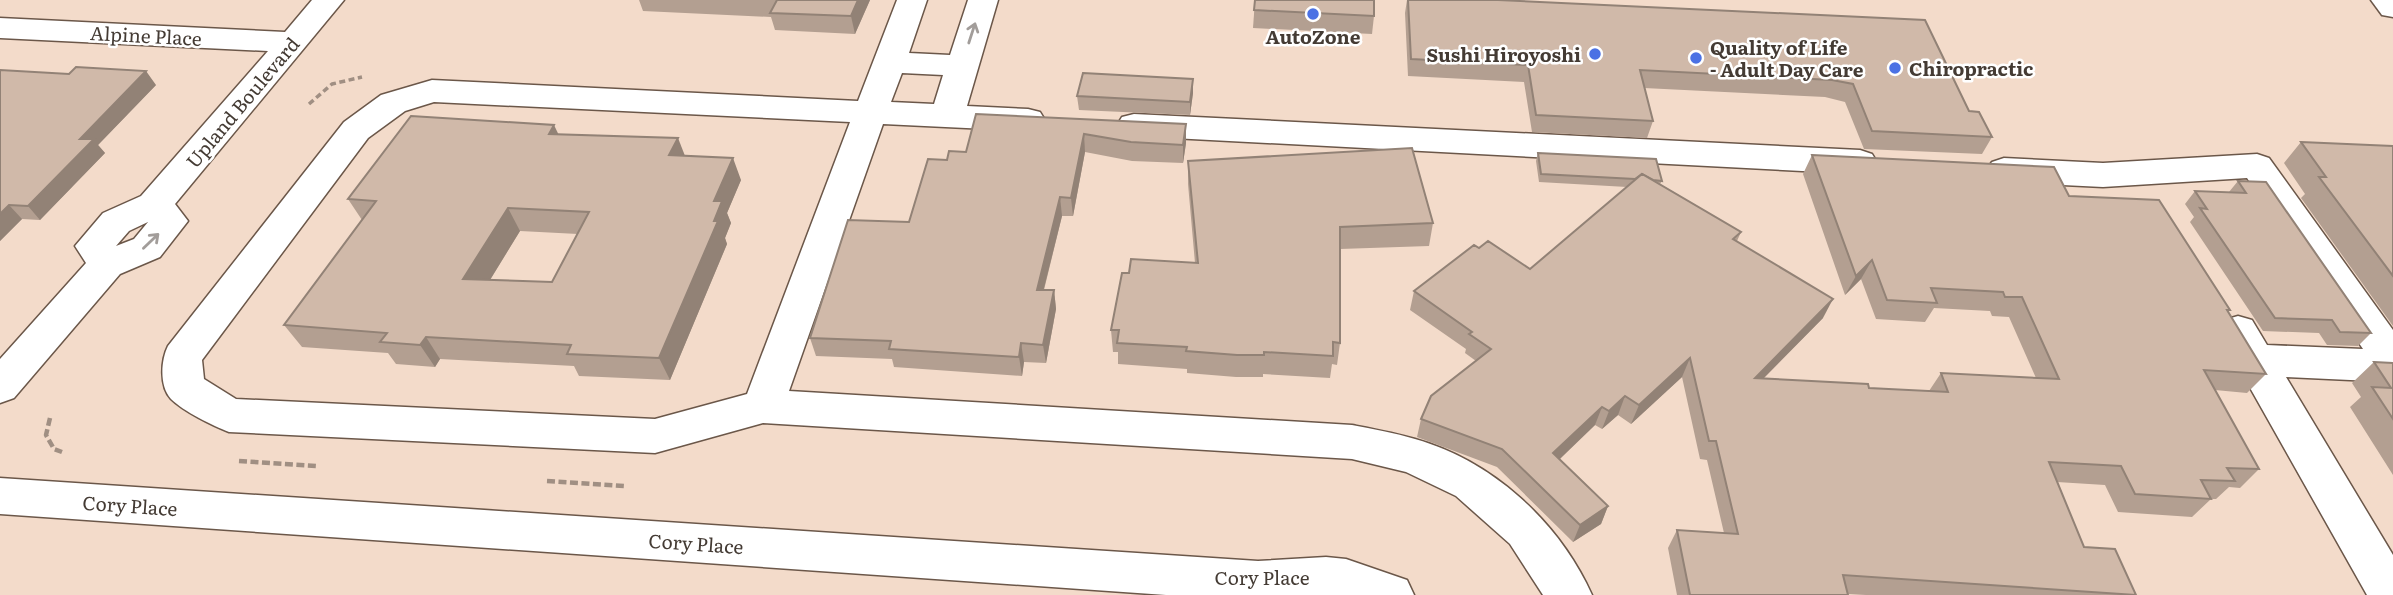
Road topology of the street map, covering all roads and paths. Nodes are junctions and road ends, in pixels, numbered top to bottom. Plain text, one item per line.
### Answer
1 (329, 0) edge
2 (912, 0) edge
3 (983, 0) edge
4 (2386, 0) edge
5 (2393, 8) edge
6 (0, 28) edge
7 (293, 42) junction
8 (889, 62) junction
9 (961, 66) junction
10 (362, 77) dead end
11 (309, 104) dead end
12 (871, 111) junction
13 (947, 116) junction
14 (1058, 121) edge
15 (1100, 124) edge
16 (1894, 164) edge
17 (1963, 168) edge
18 (2137, 173) junction
19 (2159, 208) edge
20 (2219, 302) edge
21 (2257, 360) junction
22 (2393, 361) edge
23 (2393, 366) edge
24 (0, 387) edge
25 (763, 407) junction
26 (50, 418) dead end
27 (62, 452) dead end
28 (239, 461) dead end
29 (316, 466) dead end
30 (547, 481) dead end
31 (625, 485) dead end
32 (0, 496) edge
33 (1390, 595) edge
34 (1569, 595) edge
35 (2392, 595) edge

1 - 7 street, Upland Boulevard
2 - 8 street
9 -> 3 street
4 - 5 street
6 - 7 street, Alpine Place
7 - 24 street, Upland Boulevard
8 - 9 street
8 - 12 street
9 - 13 street
10 - 11 path
12 - 13 street
12 - 25 street
12 - 25 street
13 - 14 street
15 - 16 street
17 - 18 street
18 - 19 street
18 - 22 street
20 - 21 street
21 - 23 street
21 - 35 street
25 - 34 street
26 - 27 path
28 - 29 path
30 - 31 path
32 - 33 street, Cory Place

